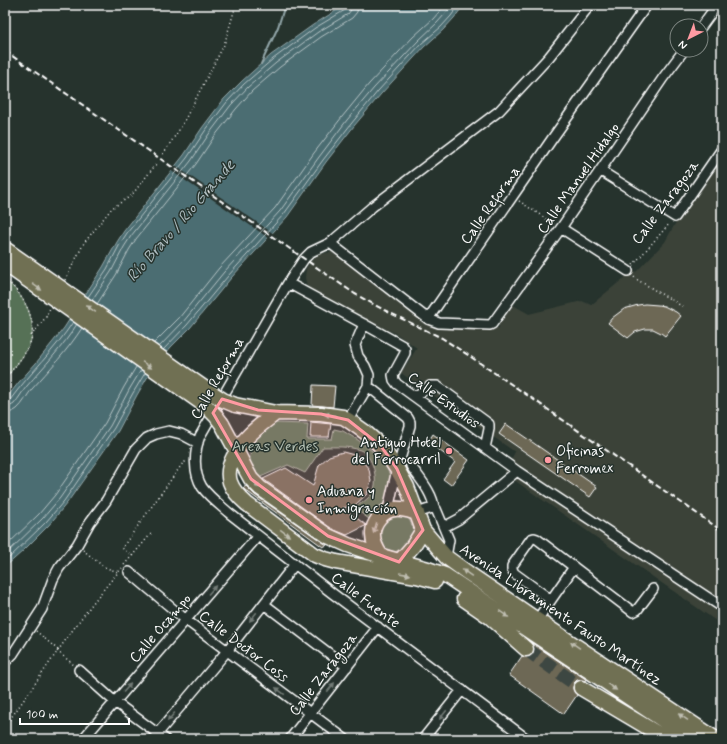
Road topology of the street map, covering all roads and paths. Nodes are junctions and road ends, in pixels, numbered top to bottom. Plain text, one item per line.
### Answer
1 (236, 5) edge
2 (590, 5) edge
3 (646, 5) edge
4 (718, 5) edge
5 (708, 18) edge
6 (678, 58) edge
7 (722, 149) edge
8 (163, 154) dead end
9 (157, 163) dead end
10 (601, 171) junction
11 (512, 197) junction
12 (675, 217) junction
13 (561, 228) junction
14 (330, 243) junction
15 (5, 249) edge
16 (5, 264) edge
17 (71, 267) dead end
18 (628, 271) junction
19 (5, 278) edge
20 (288, 283) junction
21 (685, 308) dead end
22 (428, 319) junction
23 (364, 324) junction
24 (119, 337) junction
25 (5, 379) edge
26 (368, 386) junction
27 (415, 397) junction
28 (276, 413) junction
29 (348, 420) junction
30 (198, 443) junction
31 (485, 448) junction
32 (236, 450) junction
33 (195, 462) junction
34 (404, 468) junction
35 (517, 471) junction
36 (197, 475) joint
37 (434, 508) junction
38 (388, 510) junction
39 (417, 513) junction
40 (444, 527) junction
41 (424, 530) junction
42 (151, 534) dead end
43 (258, 536) junction
44 (77, 545) junction
45 (133, 556) junction
46 (381, 556) junction
47 (446, 558) junction
48 (400, 562) junction
49 (295, 564) junction
50 (574, 567) junction
51 (118, 572) junction
52 (129, 572) dead end
53 (653, 589) dead end
54 (550, 600) junction
55 (264, 604) junction
56 (722, 607) edge
57 (186, 620) junction
58 (537, 620) junction
59 (32, 627) junction
60 (378, 627) junction
61 (526, 649) tunnel mouth
62 (58, 650) junction
63 (227, 651) junction
64 (5, 662) edge
65 (347, 667) junction
66 (79, 670) joint
67 (581, 688) tunnel mouth
68 (462, 690) junction
69 (115, 702) junction
70 (310, 714) junction
71 (5, 726) edge
72 (155, 736) edge
73 (711, 736) edge
74 (83, 739) edge
75 (165, 739) edge
76 (290, 739) edge
77 (345, 739) edge
78 (423, 739) edge
79 (527, 739) edge
80 (667, 739) edge
81 (691, 739) edge
82 (722, 739) edge

1 - 8 path
2 - 14 street, Calle Reforma
3 - 11 street, Calle Reforma
4 - 5 street
6 - 10 street, Calle Manuel Hidalgo
7 - 12 street, Calle Zaragoza
9 - 17 path
10 - 12 street
10 - 13 street, Calle Manuel Hidalgo
11 - 13 path
11 - 22 street, Calle Reforma
12 - 18 path, Calle Zaragoza
13 - 18 street
13 - 22 street, Calle Manuel Hidalgo
14 - 20 street, Calle Reforma
14 - 22 street
24 -> 15 highway, bridge
16 -> 24 highway, bridge
18 - 21 path
19 - 25 path
20 - 23 street, Calle Estudios
20 - 30 street, Calle Reforma
23 - 26 street
23 - 27 street, Calle Estudios
24 - 28 highway, Avenida Libramiento Fausto Martínez, bridge
24 -> 32 highway, Avenida Libramiento Fausto Martínez, bridge
26 - 29 street
26 - 34 street
27 - 31 street, Calle Estudios
27 - 31 street
29 -> 28 highway, Avenida Libramiento Fausto Martínez
28 - 32 highway
29 - 34 highway, Avenida Libramiento Fausto Martínez
30 - 33 street, Calle Reforma
30 - 44 street
31 - 35 street, Calle Estudios
32 -> 46 highway, Avenida Libramiento Fausto Martínez
32 -> 61 highway
33 - 36 street, Calle Reforma
33 - 45 path
34 - 37 street
34 - 38 street
34 - 39 highway, Avenida Libramiento Fausto Martínez
35 - 40 street
35 - 56 street, Calle Estudios
36 - 43 street, Calle Fuente
37 - 39 street
37 - 40 street
38 - 39 highway
38 -> 46 highway
39 - 41 highway, Avenida Libramiento Fausto Martínez
40 - 47 street
41 - 47 highway, Avenida Libramiento Fausto Martínez
41 - 48 highway
42 - 45 path
43 - 49 street, Calle Fuente
57 -> 43 street, Calle Ocampo
44 - 51 path
44 - 59 street
45 - 51 path
46 - 48 highway, Avenida Libramiento Fausto Martínez
58 -> 47 highway, Avenida Libramiento Fausto Martínez
48 -> 81 highway, Avenida Libramiento Fausto Martínez
49 - 55 street
49 - 60 street, Calle Fuente
50 - 53 street
50 - 54 street
50 - 54 street
51 - 62 path
52 - 57 street, Calle Doctor Coss
54 - 58 street
55 -> 63 street
55 - 65 street
57 - 63 street, Calle Doctor Coss
69 -> 57 street, Calle Ocampo
73 -> 58 highway, Avenida Libramiento Fausto Martínez
59 - 62 path
59 - 64 street
60 - 65 street, Calle Zaragoza
60 - 68 street, Calle Fuente
62 - 66 path
62 - 71 path
70 -> 63 street, Calle Doctor Coss
63 -> 72 street
70 -> 65 street, Calle Zaragoza
66 - 69 street
67 - 80 highway
68 -> 78 street
68 - 79 street, Calle Fuente
69 - 72 street
69 - 74 street, Calle Ocampo
70 - 76 street, Calle Zaragoza
70 - 77 street, Calle Doctor Coss
72 - 75 street
73 - 82 highway, Avenida Libramiento Fausto Martínez

